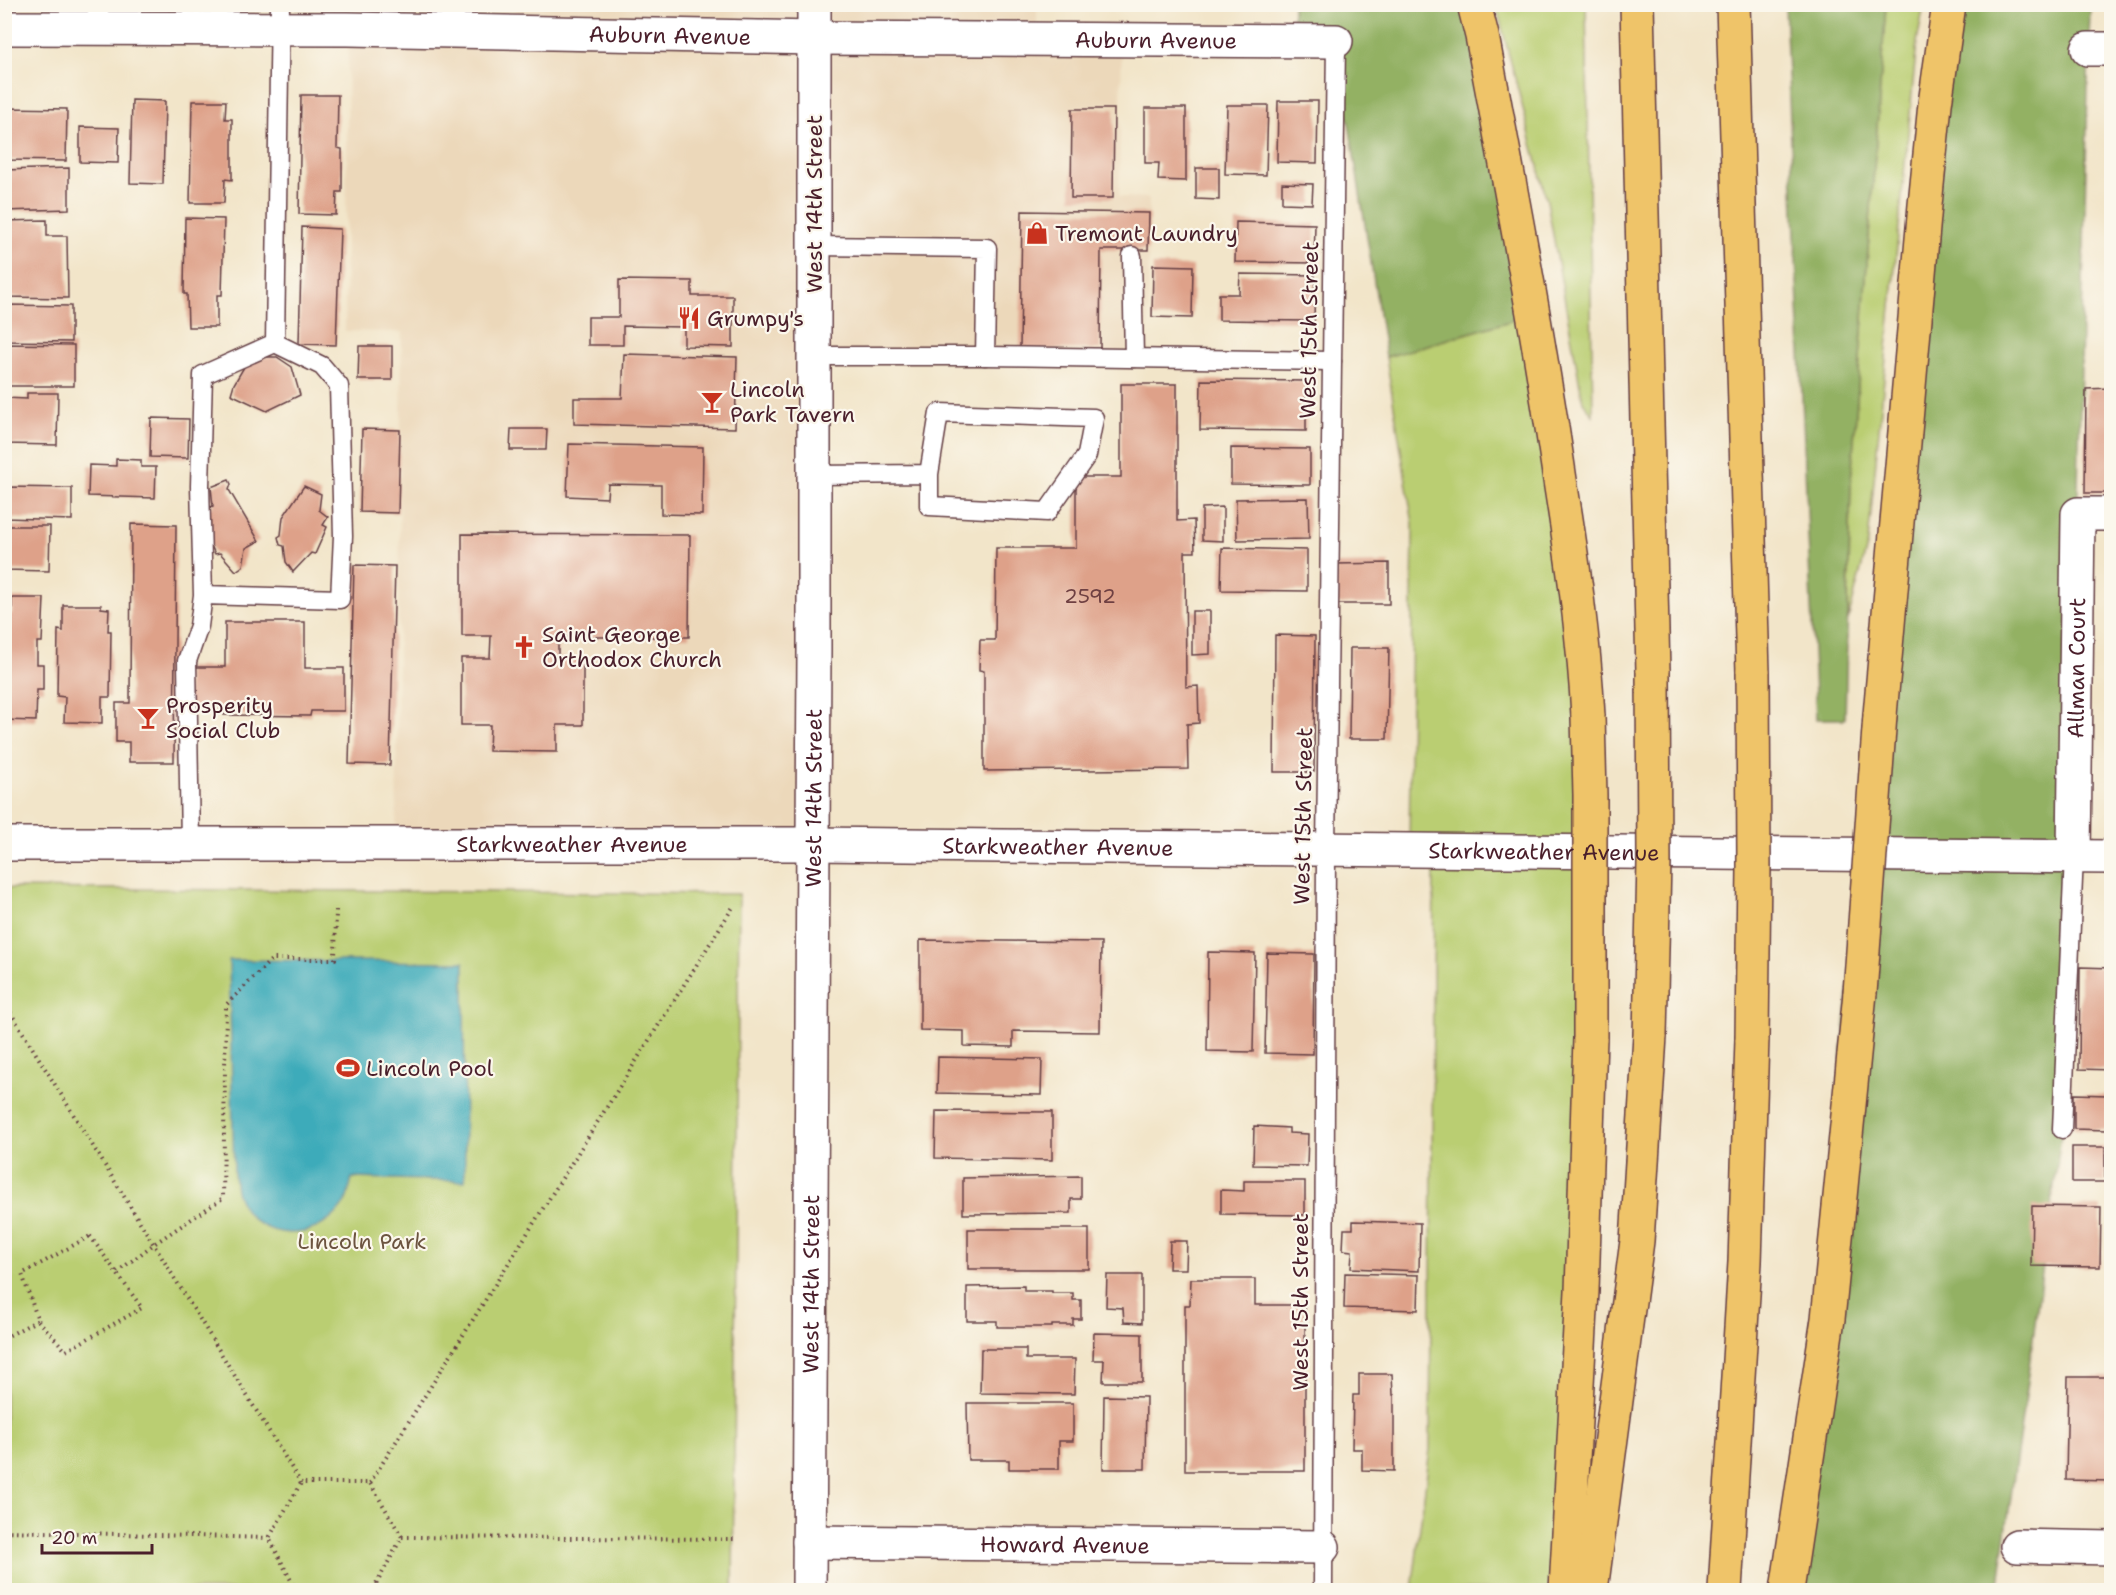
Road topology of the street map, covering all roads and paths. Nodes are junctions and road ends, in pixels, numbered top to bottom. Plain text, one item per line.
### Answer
1 (814, 4) edge
2 (1474, 4) edge
3 (1637, 4) edge
4 (1733, 4) edge
5 (1949, 4) edge
6 (280, 17) edge
7 (4, 28) edge
8 (814, 38) junction
9 (1336, 41) joint
10 (813, 246) junction
11 (1132, 256) dead end
12 (275, 344) junction
13 (813, 356) junction
14 (985, 356) junction
15 (1134, 358) junction
16 (1332, 361) junction
17 (929, 474) junction
18 (813, 475) junction
19 (2112, 514) edge
20 (203, 595) junction
21 (4, 844) edge
22 (190, 844) junction
23 (812, 844) junction
24 (1326, 849) junction
25 (2074, 856) junction
26 (2112, 857) edge
27 (733, 907) dead end
28 (336, 910) dead end
29 (4, 1002) edge
30 (2062, 1129) dead end
31 (154, 1244) junction
32 (117, 1272) junction
33 (38, 1320) junction
34 (4, 1338) edge
35 (301, 1483) junction
36 (370, 1483) junction
37 (4, 1531) edge
38 (402, 1537) junction
39 (269, 1538) junction
40 (734, 1539) dead end
41 (809, 1542) junction
42 (2017, 1546) dead end
43 (1323, 1547) junction
44 (2112, 1548) edge
45 (296, 1590) edge
46 (373, 1590) edge
47 (808, 1590) edge
48 (1323, 1590) edge
49 (1566, 1590) edge
50 (1591, 1590) edge
51 (1725, 1590) edge
52 (1788, 1590) edge

1 - 8 street, West 14th Street
2 - 49 highway, bridge
3 - 50 highway, bridge
4 - 51 highway, bridge
5 - 52 highway, bridge
6 - 7 street, Auburn Avenue
6 - 8 street, Auburn Avenue
6 - 12 lane
8 - 9 street, Auburn Avenue
8 - 10 street, West 14th Street
9 - 16 lane, West 15th Street
10 - 13 street, West 14th Street
10 - 14 lane
11 - 15 lane
12 - 20 lane
12 - 20 lane
13 - 14 lane
13 - 18 street, West 14th Street
14 - 15 lane
15 - 16 lane
16 - 24 lane, West 15th Street
17 - 17 lane
17 - 18 lane
18 - 23 street, West 14th Street
19 - 25 street, Allman Court
20 - 22 lane
21 - 22 street, Starkweather Avenue
22 - 23 street, Starkweather Avenue
23 - 24 street, Starkweather Avenue
23 - 41 street, West 14th Street
24 - 25 street, Starkweather Avenue
24 - 43 lane, West 15th Street
25 - 26 street, Starkweather Avenue
25 - 30 lane
27 - 36 path
28 - 31 path
29 - 31 path
31 - 32 path
31 - 35 path
32 - 33 path
32 - 33 path
33 - 34 path
35 - 36 path
35 - 39 path
36 - 38 path
37 - 39 path
38 - 40 path
38 - 46 path
39 - 45 path
41 - 43 street, Howard Avenue
41 - 47 street, West 14th Street
42 - 44 street
43 - 48 lane, West 15th Street

